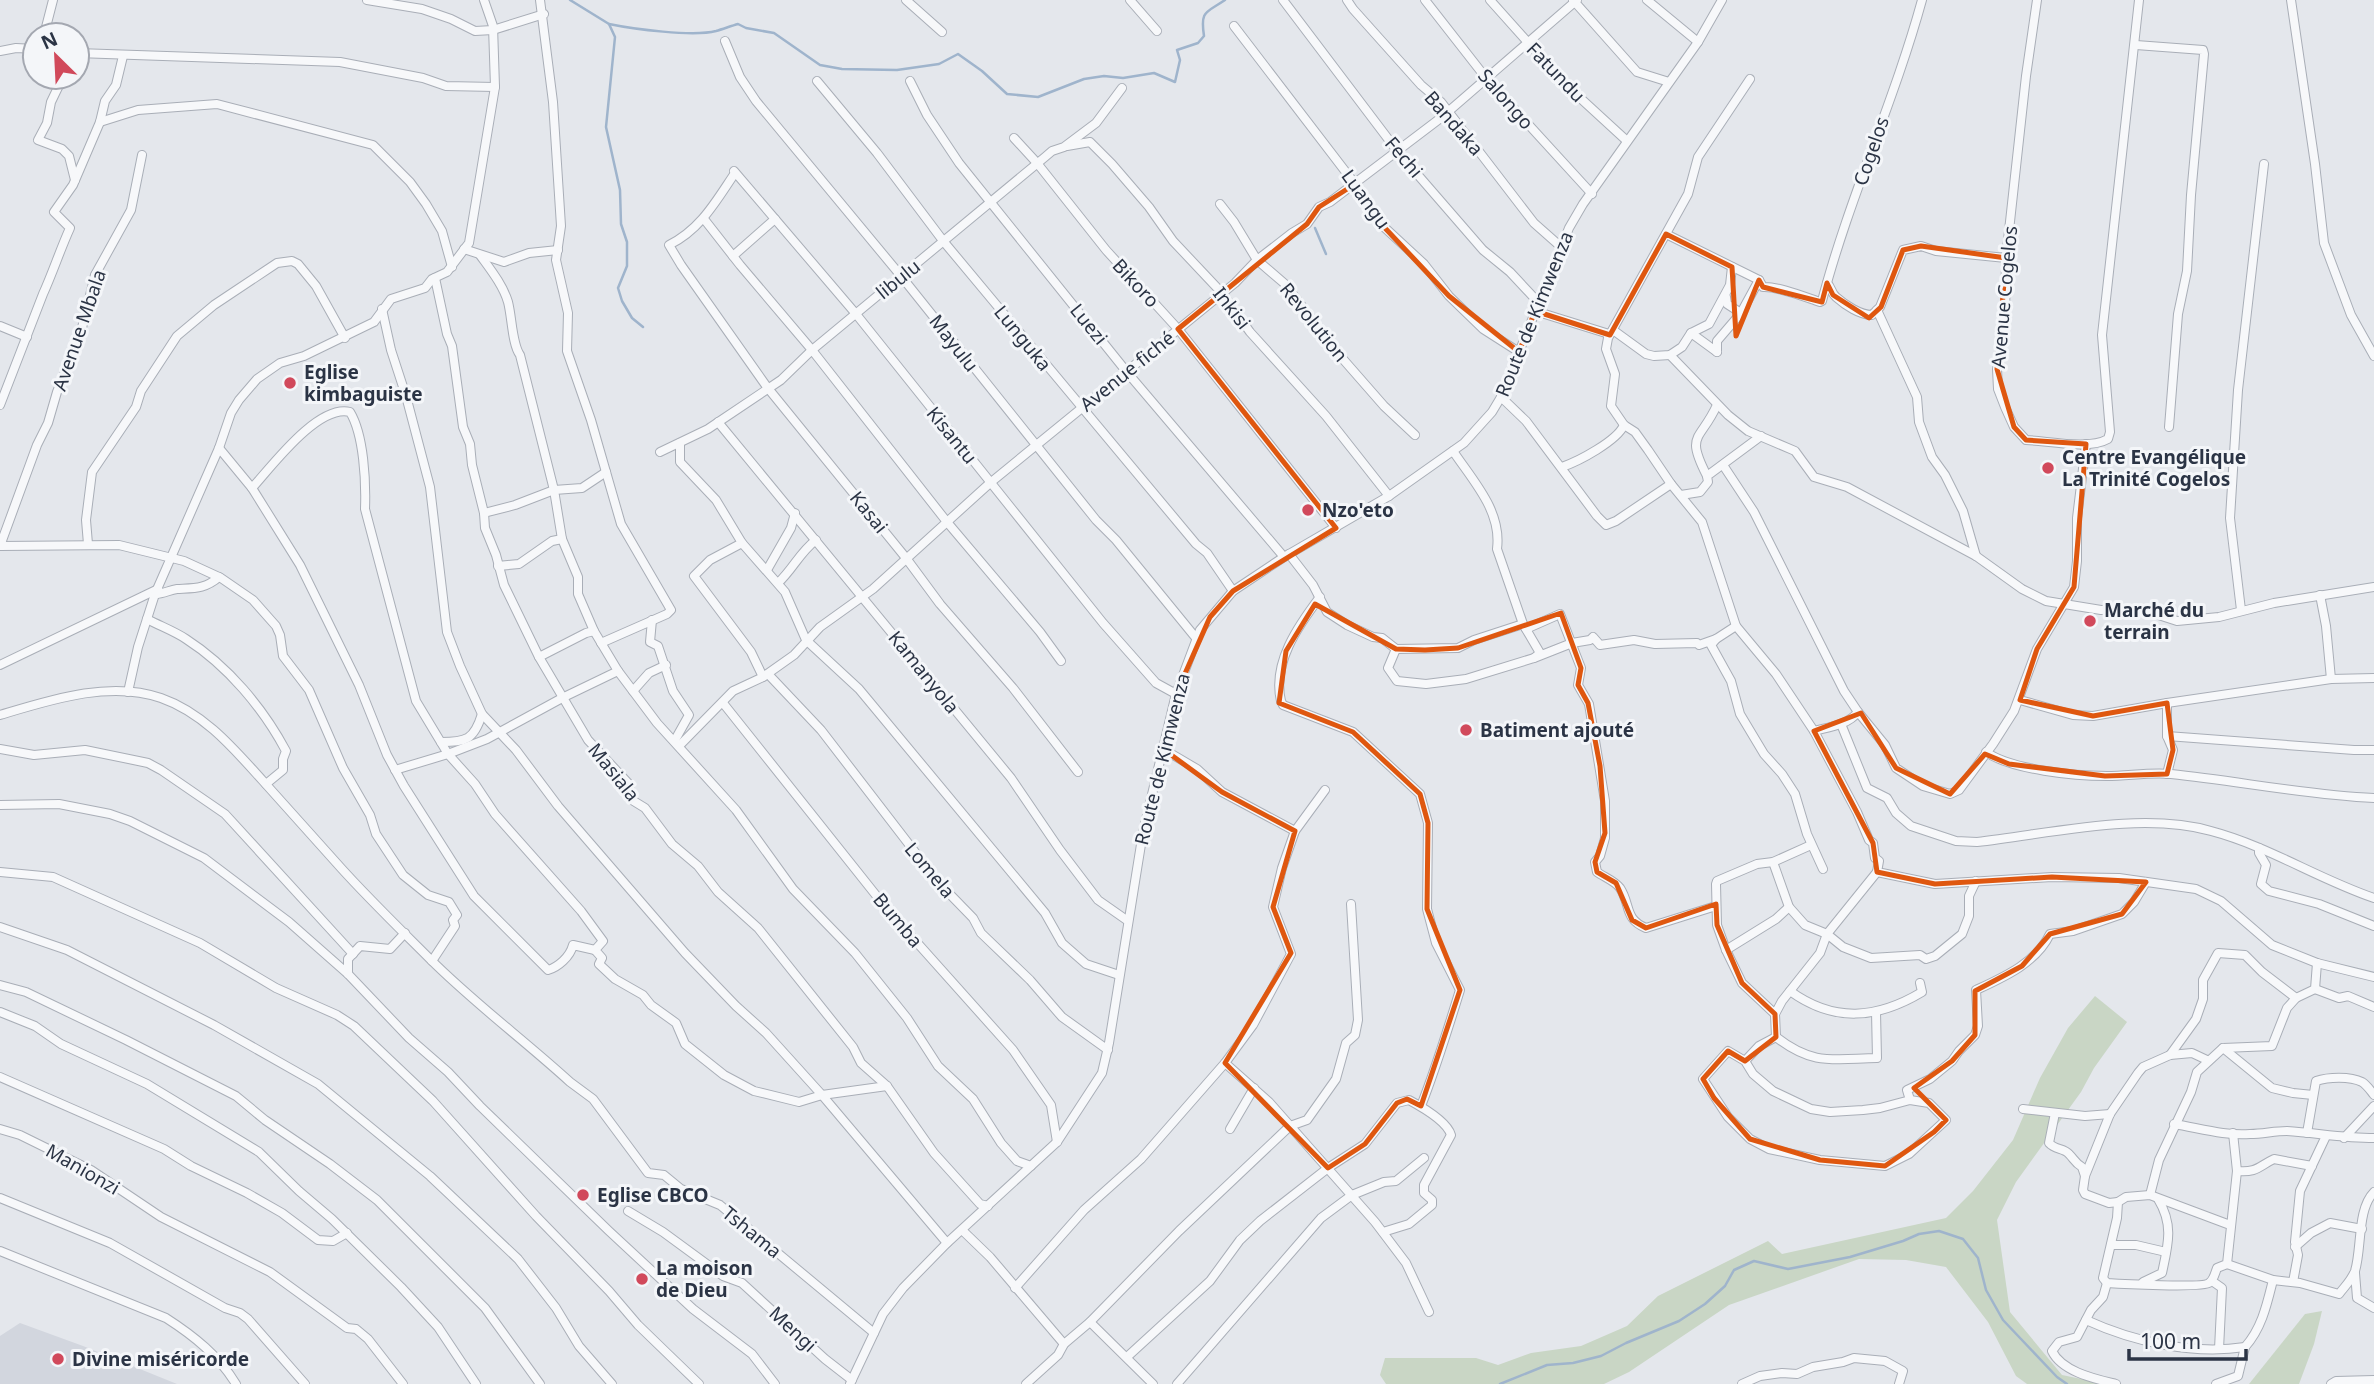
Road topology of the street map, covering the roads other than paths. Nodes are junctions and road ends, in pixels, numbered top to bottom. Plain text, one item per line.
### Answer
1 (53, 0) edge
2 (367, 0) edge
3 (484, 0) edge
4 (540, 0) edge
5 (906, 0) edge
6 (1130, 0) edge
7 (1283, 0) edge
8 (1347, 0) edge
9 (1425, 0) edge
10 (1490, 0) edge
11 (1647, 0) edge
12 (1722, 0) edge
13 (1922, 0) edge
14 (2037, 0) edge
15 (2140, 0) edge
16 (2291, 0) edge
17 (1575, 1) edge
18 (544, 14) junction
19 (48, 21) edge
20 (1234, 26) dead end
21 (493, 30) junction
22 (1157, 31) dead end
23 (942, 32) dead end
24 (725, 41) dead end
25 (1526, 42) junction
26 (1698, 42) junction
27 (2136, 46) junction
28 (21, 48) edge
29 (0, 51) edge
30 (91, 54) edge
31 (122, 56) junction
32 (1486, 78) junction
33 (1750, 79) dead end
34 (817, 80) dead end
35 (910, 81) dead end
36 (1669, 82) junction
37 (495, 87) junction
38 (1122, 88) dead end
39 (56, 91) edge
40 (1447, 112) junction
41 (100, 122) junction
42 (1014, 138) dead end
43 (1627, 141) junction
44 (1065, 147) junction
45 (1398, 152) junction
46 (142, 155) dead end
47 (1037, 163) junction
48 (2264, 164) dead end
49 (75, 180) junction
50 (1355, 184) junction
51 (1592, 194) junction
52 (991, 202) junction
53 (1220, 204) dead end
54 (704, 219) junction
55 (775, 219) junction
56 (1666, 234) junction
57 (944, 242) junction
58 (1560, 246) junction
59 (464, 249) junction
60 (558, 250) junction
61 (480, 255) junction
62 (733, 256) junction
63 (2006, 258) junction
64 (1257, 260) junction
65 (452, 267) junction
66 (1732, 267) junction
67 (901, 276) junction
68 (435, 278) junction
69 (1759, 280) junction
70 (1827, 284) junction
71 (1223, 293) junction
72 (1726, 295) junction
73 (1536, 306) junction
74 (382, 309) junction
75 (1877, 310) junction
76 (1741, 313) junction
77 (856, 314) junction
78 (0, 326) edge
79 (1178, 329) junction
80 (1611, 332) junction
81 (1691, 333) junction
82 (27, 337) junction
83 (345, 338) junction
84 (812, 349) junction
85 (1519, 352) junction
86 (1670, 355) junction
87 (2374, 356) edge
88 (1126, 370) junction
89 (767, 387) junction
90 (1502, 397) junction
91 (0, 405) edge
92 (1717, 405) junction
93 (1080, 408) junction
94 (718, 422) junction
95 (1624, 425) junction
96 (2169, 427) dead end
97 (1415, 435) dead end
98 (1761, 436) junction
99 (680, 443) junction
100 (2086, 444) junction
101 (1036, 446) junction
102 (219, 447) junction
103 (1453, 451) junction
104 (660, 452) dead end
105 (1723, 465) junction
106 (1562, 467) junction
107 (606, 472) junction
108 (1707, 476) junction
109 (990, 483) junction
110 (1671, 484) junction
111 (252, 488) junction
112 (554, 490) junction
113 (1681, 495) junction
114 (1390, 496) junction
115 (484, 513) junction
116 (794, 513) junction
117 (947, 522) junction
118 (1336, 528) junction
119 (562, 539) junction
120 (816, 540) junction
121 (742, 543) junction
122 (88, 544) junction
123 (0, 546) edge
124 (1286, 556) junction
125 (1976, 556) junction
126 (906, 558) junction
127 (171, 559) junction
128 (498, 566) junction
129 (767, 570) junction
130 (219, 577) junction
131 (778, 583) junction
132 (2374, 587) edge
133 (1233, 591) junction
134 (157, 592) junction
135 (2320, 595) junction
136 (863, 597) junction
137 (1320, 597) junction
138 (2064, 604) junction
139 (2241, 610) junction
140 (147, 620) junction
141 (652, 620) junction
142 (1524, 626) junction
143 (1736, 626) junction
144 (594, 631) junction
145 (1196, 638) junction
146 (1716, 639) junction
147 (806, 640) junction
148 (601, 643) junction
149 (1572, 643) junction
150 (1396, 649) junction
151 (540, 657) junction
152 (1534, 658) junction
153 (1061, 661) dead end
154 (0, 665) edge
155 (666, 665) junction
156 (618, 671) junction
157 (766, 675) junction
158 (2374, 678) edge
159 (2330, 679) junction
160 (633, 691) junction
161 (128, 692) junction
162 (1176, 694) junction
163 (564, 697) junction
164 (2020, 700) junction
165 (723, 703) junction
166 (2167, 703) junction
167 (1858, 712) junction
168 (482, 714) junction
169 (0, 715) edge
170 (1841, 724) junction
171 (1814, 731) junction
172 (500, 733) junction
173 (2167, 736) junction
174 (441, 741) junction
175 (677, 743) junction
176 (0, 749) edge
177 (1163, 749) junction
178 (2374, 750) edge
179 (1986, 752) junction
180 (448, 754) junction
181 (395, 770) junction
182 (1078, 772) dead end
183 (2167, 774) junction
184 (266, 784) junction
185 (1325, 790) dead end
186 (2374, 799) edge
187 (0, 806) edge
188 (1295, 831) junction
189 (1811, 845) junction
190 (2259, 848) junction
191 (1773, 862) junction
192 (1823, 869) dead end
193 (0, 872) edge
194 (1877, 872) junction
195 (1976, 881) junction
196 (2146, 882) junction
197 (2374, 898) edge
198 (1351, 904) dead end
199 (1716, 906) junction
200 (1789, 907) junction
201 (1128, 921) junction
202 (2374, 926) edge
203 (0, 927) edge
204 (405, 933) junction
205 (1827, 934) junction
206 (594, 950) junction
207 (1726, 950) junction
208 (353, 954) junction
209 (432, 961) junction
210 (2317, 963) junction
211 (348, 974) junction
212 (1119, 975) junction
213 (2374, 977) edge
214 (1920, 983) dead end
215 (0, 985) edge
216 (2315, 989) junction
217 (1790, 991) junction
218 (2296, 998) junction
219 (2374, 1007) edge
220 (0, 1012) edge
221 (1876, 1012) junction
222 (1775, 1014) junction
223 (1776, 1037) junction
224 (2223, 1048) junction
225 (1108, 1050) junction
226 (2170, 1055) junction
227 (2207, 1060) junction
228 (1745, 1061) junction
229 (1225, 1063) junction
230 (0, 1077) edge
231 (887, 1086) junction
232 (1254, 1088) junction
233 (822, 1095) junction
234 (2313, 1095) junction
235 (2374, 1095) edge
236 (1910, 1100) junction
237 (1421, 1106) junction
238 (2374, 1106) edge
239 (2023, 1109) dead end
240 (2054, 1113) junction
241 (2110, 1114) junction
242 (2174, 1124) junction
243 (1290, 1126) junction
244 (0, 1129) edge
245 (1230, 1129) dead end
246 (2233, 1133) junction
247 (2307, 1133) junction
248 (2326, 1136) junction
249 (2344, 1138) junction
250 (2374, 1138) edge
251 (1057, 1142) junction
252 (1424, 1158) dead end
253 (1031, 1166) junction
254 (2312, 1166) junction
255 (1328, 1168) junction
256 (2237, 1171) junction
257 (2085, 1176) junction
258 (2374, 1192) edge
259 (1352, 1195) junction
260 (2154, 1197) junction
261 (0, 1198) edge
262 (2118, 1202) junction
263 (988, 1206) junction
264 (628, 1211) dead end
265 (2230, 1225) junction
266 (2362, 1229) junction
267 (962, 1230) junction
268 (1383, 1232) junction
269 (347, 1233) junction
270 (947, 1243) junction
271 (2111, 1245) junction
272 (2295, 1247) junction
273 (0, 1251) edge
274 (2166, 1252) junction
275 (2227, 1264) junction
276 (2354, 1272) junction
277 (2273, 1280) junction
278 (2212, 1282) junction
279 (2293, 1282) junction
280 (2108, 1283) junction
281 (2138, 1284) junction
282 (1015, 1288) junction
283 (2374, 1308) edge
284 (1429, 1312) dead end
285 (2086, 1320) junction
286 (1090, 1322) junction
287 (874, 1333) junction
288 (1064, 1344) junction
289 (2245, 1347) junction
290 (2219, 1349) junction
291 (1127, 1357) junction
292 (2374, 1380) edge
293 (851, 1382) edge
294 (236, 1384) edge
295 (305, 1384) edge
296 (402, 1384) edge
297 (476, 1384) edge
298 (540, 1384) edge
299 (612, 1384) edge
300 (699, 1384) edge
301 (775, 1384) edge
302 (1026, 1384) edge
303 (1153, 1384) edge
304 (1177, 1384) edge
305 (1742, 1384) edge
306 (1899, 1384) edge
307 (2116, 1384) edge
308 (2216, 1384) edge
309 (2331, 1384) edge

1 - 19 street
2 - 21 street
3 - 21 street
4 - 18 street
5 - 23 street
6 - 22 street
7 - 45 street, Fechi
8 - 40 street, Bandaka
9 - 32 street, Salongo
10 - 25 street, Fatundu
11 - 26 street
12 - 26 street, Route de Kimwenza
13 - 70 street, Cogelos
14 - 63 street, Avenue Cogelos
15 - 27 street
16 - 87 street
17 - 25 street, Avenue fiché
17 - 36 street
18 - 21 street
18 - 60 street
20 - 50 street, Luangu
21 - 37 street
24 - 67 street, Mayulu
25 - 32 street, Avenue fiché
25 - 43 street, Fatundu
26 - 36 street, Route de Kimwenza
27 - 96 street
27 - 100 street
28 - 29 street
30 - 31 street
31 - 37 street
31 - 41 street
32 - 40 street, Avenue fiché
32 - 51 street, Salongo
33 - 56 street
34 - 57 street, Lunguka
35 - 52 street, Luezi
36 - 43 street, Route de Kimwenza
37 - 59 street
38 - 44 street, libulu
39 - 49 street
40 - 45 street, Avenue fiché
40 - 58 street, Bandaka
41 - 49 street
41 - 65 street
42 - 47 street, Bikoro
43 - 51 street, Route de Kimwenza
44 - 47 street, libulu
44 - 71 street, Inkisi
45 - 50 street, Avenue fiché
45 - 73 street, Fechi
46 - 123 street, Avenue Mbala
47 - 52 street, libulu
47 - 79 street, Bikoro
48 - 139 street
49 - 82 street
50 - 64 street, Avenue fiché
50 - 85 street, Luangu
51 - 58 street, Route de Kimwenza
52 - 57 street, libulu
52 - 88 street, Luezi
53 - 64 street, Revolution
54 - 55 street, Kisantu
54 - 62 street
54 - 89 street, Kasai
55 - 62 street
55 - 77 street, Kisantu
56 - 66 street
56 - 80 street
57 - 67 street, libulu
57 - 93 street, Lunguka
58 - 73 street, Route de Kimwenza
59 - 61 street
59 - 65 street
60 - 61 street
60 - 107 street
61 - 112 street
62 - 84 street
63 - 75 street
63 - 100 street, Avenue Cogelos
64 - 71 street, Avenue fiché
64 - 97 street, Revolution
65 - 68 street
66 - 69 street
66 - 72 street
67 - 77 street, libulu
67 - 101 street, Mayulu
68 - 74 street
68 - 115 street, Masiala
69 - 70 street, Cogelos
69 - 76 street
70 - 75 street
71 - 79 street, Avenue fiché
71 - 114 street, Inkisi
72 - 76 street
72 - 81 street
73 - 80 street
73 - 85 street, Route de Kimwenza
74 - 83 street
74 - 168 street
75 - 125 street
76 - 81 street
77 - 84 street, libulu
77 - 109 street, Kisantu
78 - 82 street
79 - 88 street, Avenue fiché
79 - 118 street, Bikoro
80 - 86 street
80 - 95 street
81 - 86 street
82 - 91 street
83 - 102 street
83 - 122 street
84 - 89 street, libulu
84 - 117 street
85 - 90 street, Route de Kimwenza
86 - 92 street
88 - 93 street, Avenue fiché
88 - 124 street, Luezi
89 - 94 street, libulu
89 - 126 street, Kasai
90 - 103 street, Route de Kimwenza
90 - 106 street
92 - 98 street
92 - 108 street
93 - 101 street, Avenue fiché
93 - 133 street, Lunguka
94 - 99 street, libulu
94 - 116 street, Kamanyola
95 - 106 street
95 - 110 street
98 - 105 street
98 - 125 street
99 - 104 street, libulu
99 - 121 street
100 - 138 street
101 - 109 street, Avenue fiché
101 - 145 street, Mayulu
102 - 111 street
102 - 127 street
103 - 114 street, Route de Kimwenza
103 - 142 street
105 - 108 street
105 - 167 street
106 - 110 street
107 - 112 street
107 - 141 street
108 - 113 street
109 - 117 street, Avenue fiché
109 - 162 street, Kisantu
110 - 113 street
111 - 174 street
111 - 181 street
112 - 115 street
112 - 119 street
113 - 143 street
114 - 118 street, Route de Kimwenza
115 - 128 street, Masiala
116 - 120 street, Kamanyola
116 - 129 street
117 - 126 street, Avenue fiché
117 - 153 street
118 - 124 street, Route de Kimwenza
119 - 128 street
119 - 144 street
120 - 131 street
120 - 136 street, Kamanyola
121 - 129 street
121 - 157 street, Lomela
122 - 123 street
122 - 127 street
124 - 133 street, Route de Kimwenza
124 - 137 street, Luezi
125 - 138 street
126 - 136 street, Avenue fiché
126 - 182 street, Kasai
127 - 130 street
127 - 134 street
128 - 151 street, Masiala
129 - 131 street
130 - 134 street
130 - 209 street
131 - 147 street
132 - 135 street
133 - 145 street, Route de Kimwenza
134 - 140 street
134 - 154 street
135 - 139 street
135 - 159 street
136 - 147 street, Avenue fiché
136 - 201 street, Kamanyola
137 - 150 street, Luezi
137 - 237 street
138 - 139 street
138 - 164 street
140 - 161 street
140 - 184 street
141 - 148 street
141 - 155 street
142 - 149 street
142 - 150 street
142 - 152 street
143 - 146 street
143 - 171 street
144 - 148 street
144 - 151 street
145 - 162 street, Route de Kimwenza
146 - 149 street
146 - 189 street
147 - 157 street, Avenue fiché
147 - 212 street
148 - 156 street
149 - 152 street
149 - 199 street
150 - 152 street
151 - 163 street, Masiala
155 - 160 street
155 - 175 street
156 - 160 street
156 - 163 street
157 - 165 street, Avenue fiché
157 - 225 street, Lomela
158 - 159 street
159 - 166 street
160 - 175 street
161 - 169 street, Tshama
161 - 184 street, Tshama
162 - 177 street, Route de Kimwenza
163 - 172 street
163 - 231 street, Masiala
164 - 166 street
164 - 179 street
165 - 175 street, Avenue fiché
165 - 251 street, Bumba
166 - 173 street
167 - 170 street
167 - 179 street
168 - 172 street
168 - 174 street
170 - 171 street
170 - 190 street
171 - 194 street
172 - 180 street
172 - 233 street
173 - 178 street
173 - 183 street
174 - 180 street
175 - 253 street
176 - 208 street
177 - 188 street
177 - 201 street, Route de Kimwenza
179 - 183 street
180 - 181 street
180 - 206 street
181 - 206 street
183 - 186 street
184 - 204 street, Tshama
185 - 188 street
187 - 211 street
188 - 229 street
189 - 191 street
189 - 192 street
190 - 197 street
190 - 202 street
191 - 199 street
191 - 200 street
193 - 300 street
194 - 195 street
194 - 205 street
195 - 196 street
195 - 205 street
196 - 210 street
196 - 236 street
198 - 243 street
199 - 207 street
200 - 205 street
200 - 207 street
201 - 212 street, Route de Kimwenza
203 - 299 street
204 - 208 street
204 - 209 street, Tshama
205 - 217 street
206 - 233 street
207 - 222 street
208 - 211 street
209 - 287 street, Tshama
210 - 213 street
210 - 216 street
211 - 301 street
212 - 225 street, Route de Kimwenza
214 - 221 street
215 - 298 street
216 - 218 street
216 - 219 street
217 - 221 street
217 - 222 street
218 - 224 street
218 - 226 street
220 - 269 street
221 - 223 street
222 - 223 street
223 - 228 street
224 - 227 street
224 - 234 street
225 - 251 street, Route de Kimwenza
226 - 227 street
226 - 241 street
227 - 242 street
228 - 236 street
228 - 236 street
229 - 232 street
229 - 282 street
230 - 269 street
231 - 233 street
231 - 263 street, Masiala
232 - 243 street
232 - 245 street
233 - 270 street
234 - 235 street
234 - 247 street
237 - 255 street
237 - 268 street
238 - 249 street
239 - 240 street
240 - 241 street
240 - 257 street
241 - 257 street
242 - 246 street
242 - 260 street
243 - 255 street
243 - 286 street
244 - 296 street, Manionzi
246 - 247 street
246 - 256 street
247 - 248 street
248 - 249 street
248 - 254 street
249 - 250 street
251 - 253 street, Route de Kimwenza
252 - 259 street
253 - 263 street, Route de Kimwenza
254 - 256 street
254 - 272 street
255 - 259 street
255 - 291 street
256 - 265 street
257 - 262 street
258 - 266 street
259 - 268 street
259 - 304 street
260 - 262 street
260 - 265 street
260 - 274 street
261 - 295 street
262 - 271 street
263 - 267 street, Route de Kimwenza
264 - 293 street, Mengi
265 - 275 street
266 - 272 street
266 - 276 street
267 - 270 street, Route de Kimwenza
267 - 282 street
268 - 284 street
269 - 297 street
270 - 287 street, Route de Kimwenza
271 - 274 street
271 - 280 street
272 - 279 street
273 - 294 street
274 - 281 street
275 - 277 street
275 - 278 street
276 - 279 street
276 - 283 street
277 - 279 street
277 - 289 street
278 - 281 street
278 - 290 street
280 - 281 street
280 - 285 street
282 - 288 street
285 - 290 street
285 - 307 street
286 - 288 street
286 - 291 street
287 - 293 street, Route de Kimwenza
288 - 302 street
289 - 290 street
289 - 308 street
291 - 303 street
292 - 309 street
305 - 306 street

